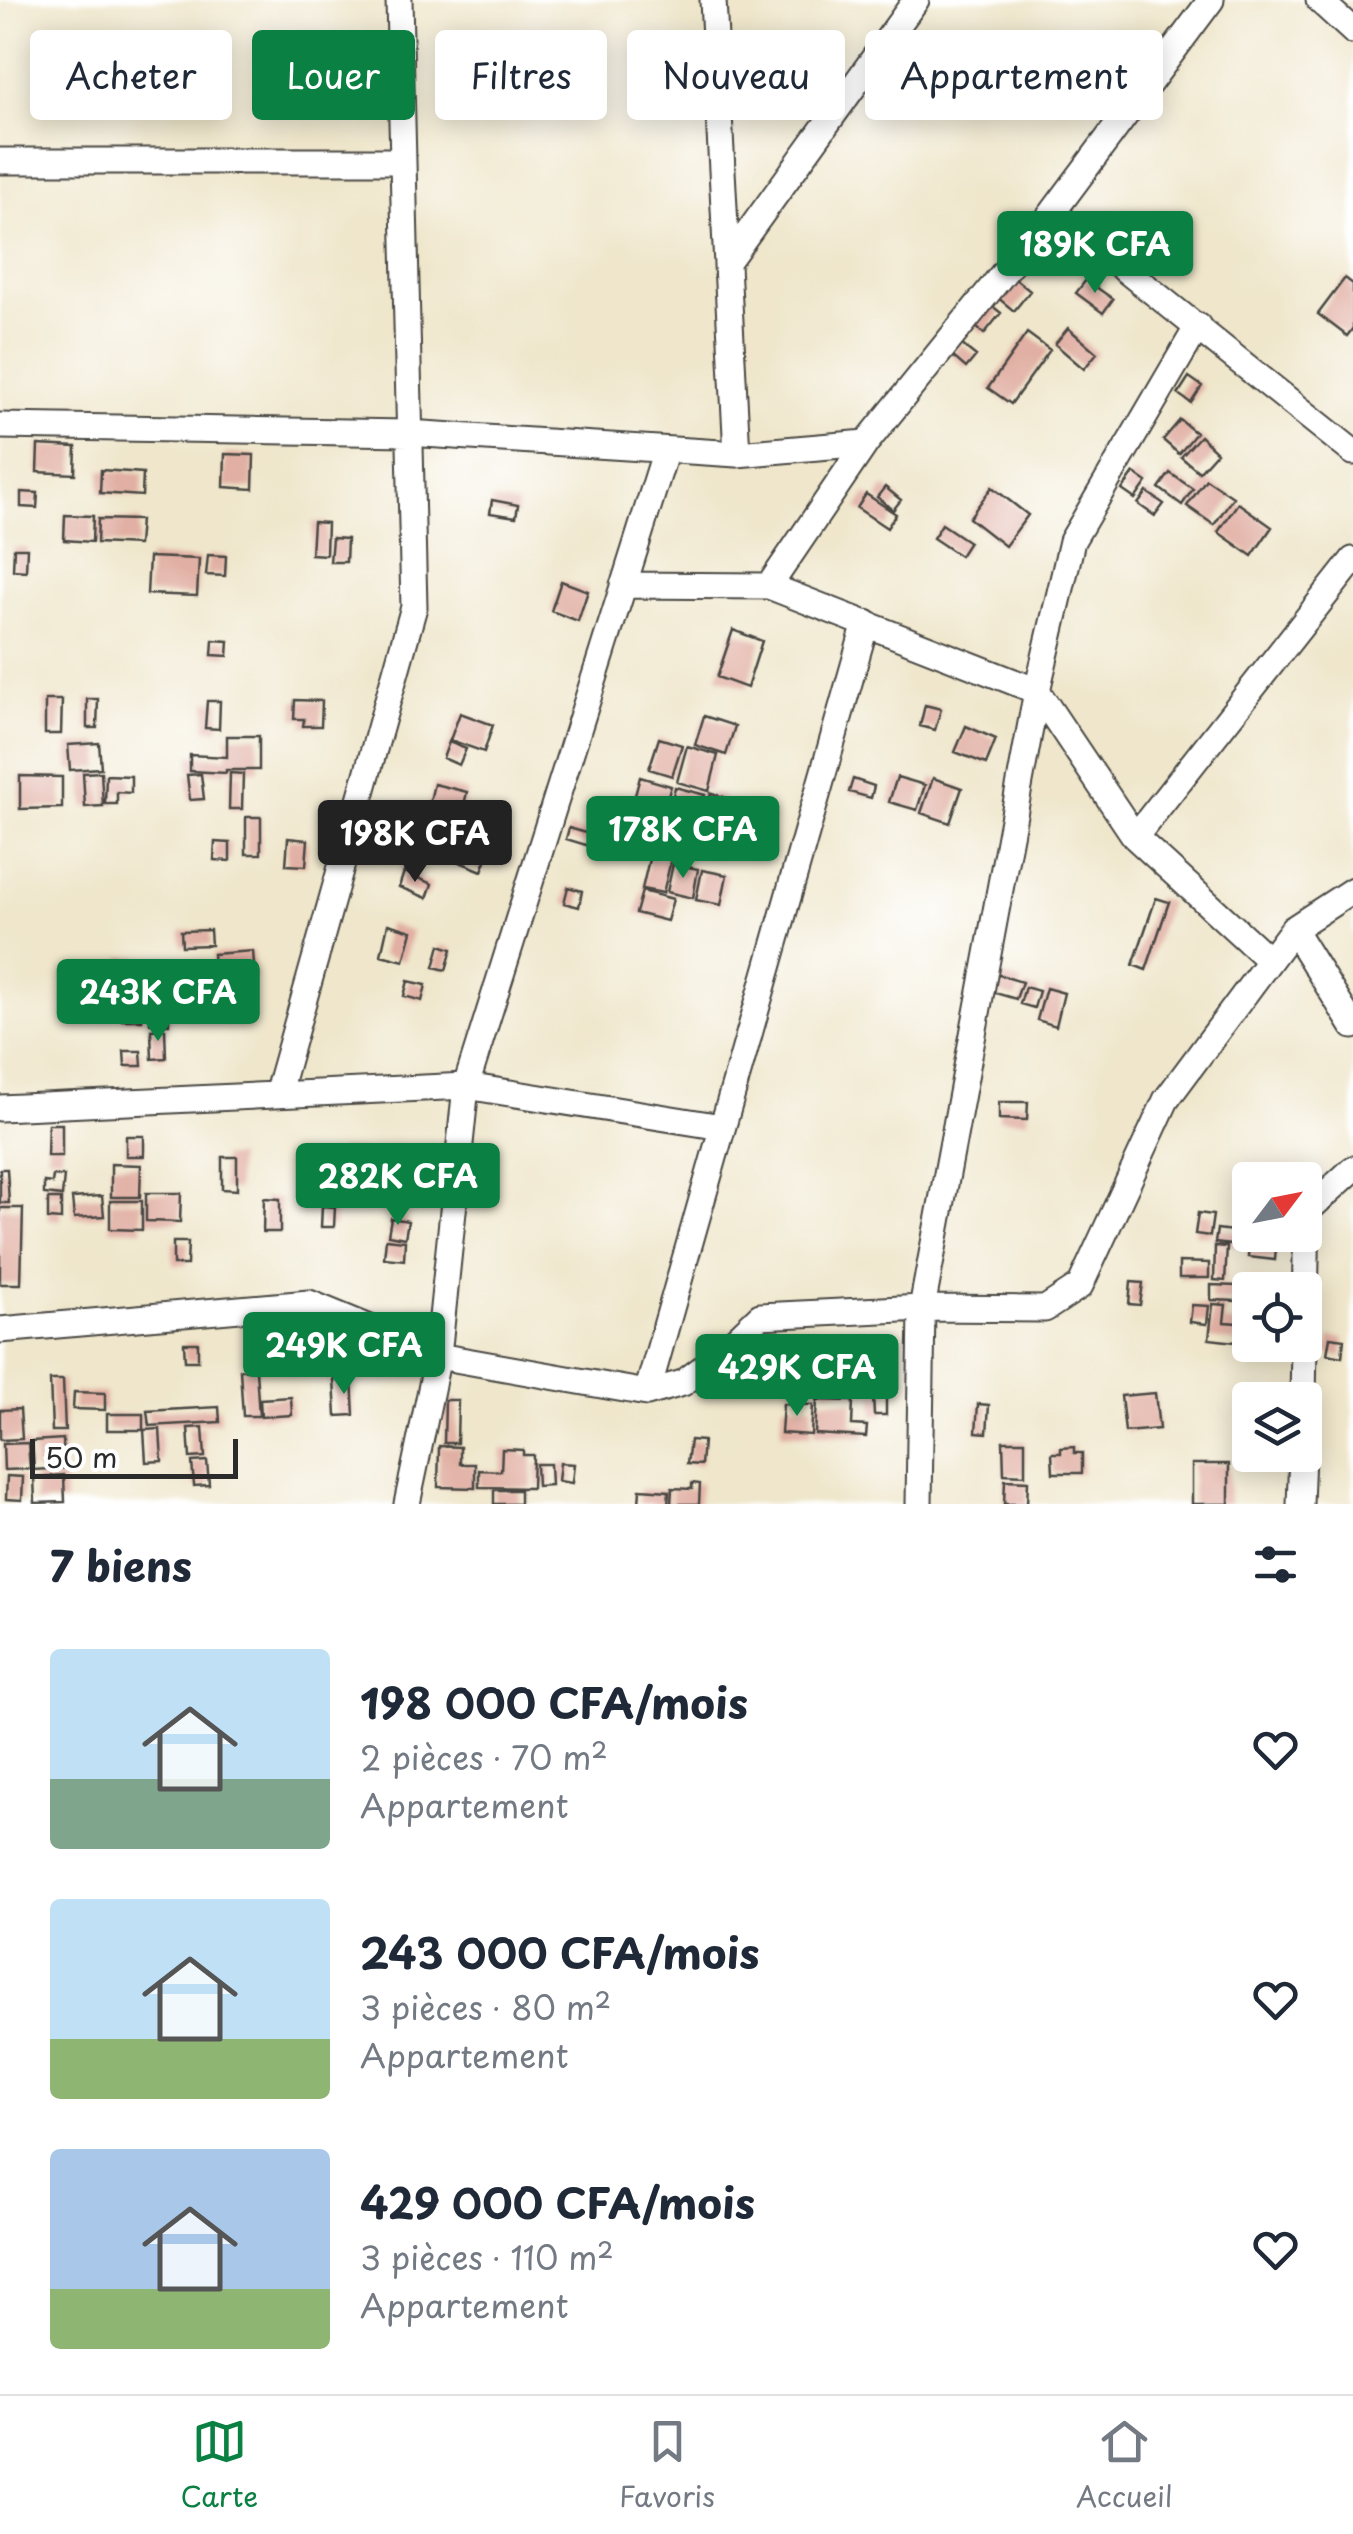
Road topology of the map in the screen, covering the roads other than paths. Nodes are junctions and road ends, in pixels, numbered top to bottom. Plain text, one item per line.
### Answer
1 (399, 0) edge
2 (713, 0) edge
3 (916, 0) edge
4 (1211, 0) edge
5 (1318, 0) edge
6 (1353, 31) edge
7 (402, 161) junction
8 (0, 162) edge
9 (1053, 212) junction
10 (727, 262) junction
11 (1198, 326) junction
12 (0, 426) edge
13 (408, 433) junction
14 (866, 443) junction
15 (666, 450) junction
16 (1353, 452) edge
17 (737, 454) junction
18 (1353, 560) edge
19 (623, 586) junction
20 (770, 586) junction
21 (866, 623) junction
22 (1037, 691) junction
23 (1135, 837) junction
24 (1353, 890) edge
25 (1292, 929) junction
26 (1270, 960) junction
27 (1353, 1026) edge
28 (466, 1086) junction
29 (277, 1095) junction
30 (0, 1108) edge
31 (722, 1127) junction
32 (1353, 1169) edge
33 (1306, 1272) edge
34 (922, 1308) junction
35 (0, 1330) edge
36 (438, 1356) junction
37 (647, 1393) junction
38 (1301, 1472) edge
39 (407, 1504) edge
40 (919, 1504) edge
41 (1300, 1504) edge

1 - 7 street
2 - 10 street
3 - 10 street
4 - 9 street
5 - 6 street
7 - 8 street
7 - 13 street
9 - 11 street
9 - 14 street
10 - 17 street
11 - 16 street
11 - 22 street
12 - 13 street
13 - 15 street
13 - 29 street
14 - 17 street
14 - 20 street
15 - 17 street
15 - 19 street
18 - 23 street
19 - 20 street
19 - 28 street
20 - 21 street
21 - 22 street
21 - 31 street
22 - 23 street
22 - 34 street
23 - 26 street
24 - 25 street
25 - 26 street
25 - 27 street
26 - 34 street
28 - 29 street
28 - 31 street
28 - 36 street
29 - 30 street
31 - 37 street
32 - 33 street
34 - 37 street
34 - 40 street
35 - 36 street
36 - 37 street
36 - 39 street
38 - 41 street

